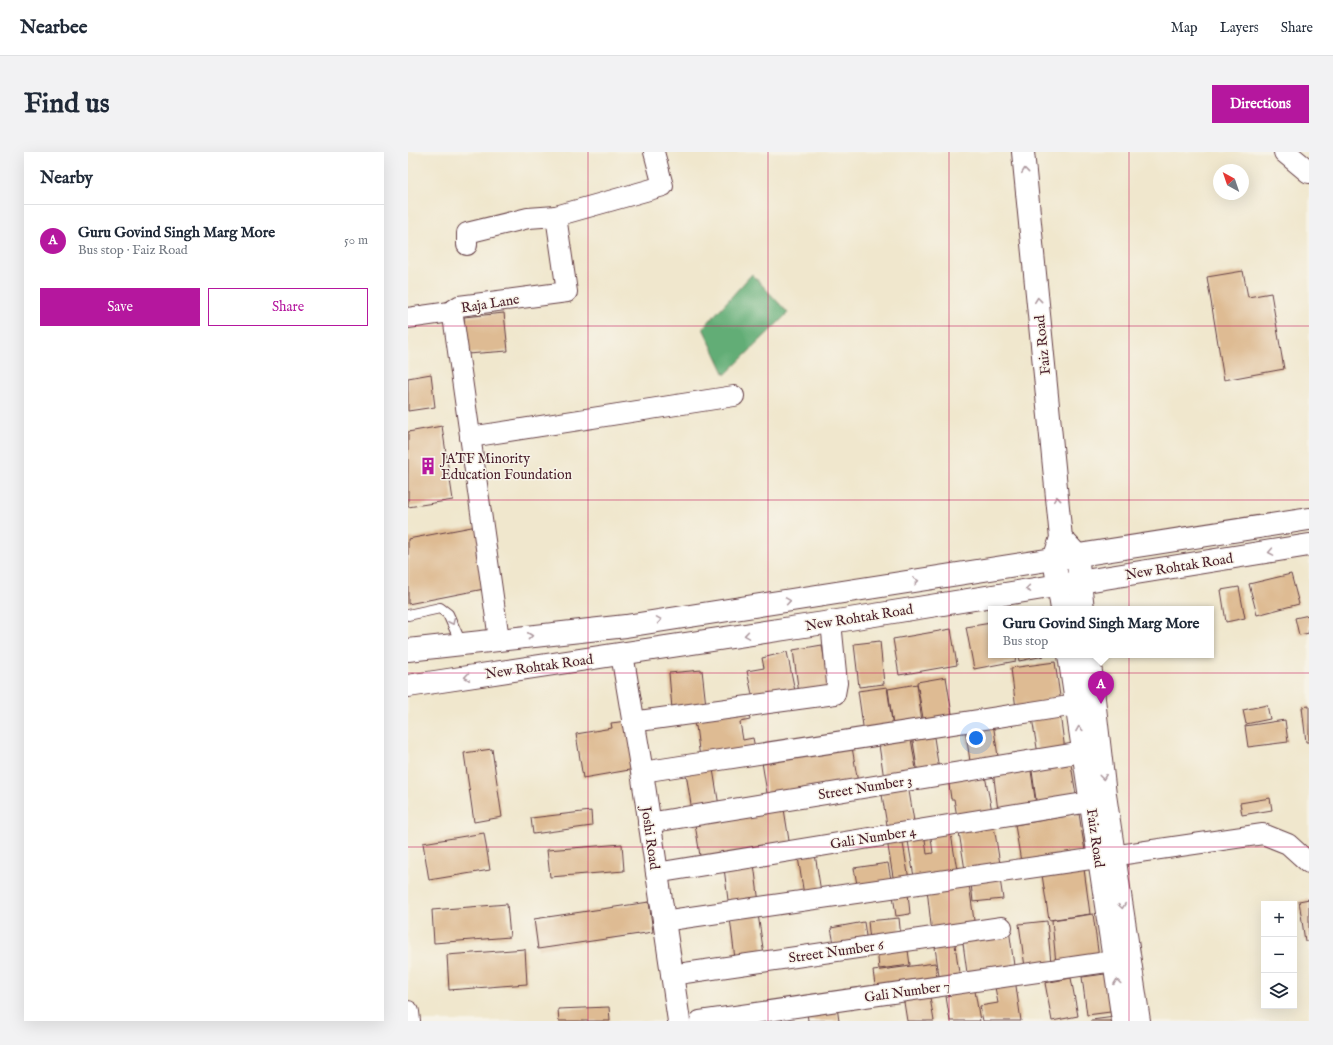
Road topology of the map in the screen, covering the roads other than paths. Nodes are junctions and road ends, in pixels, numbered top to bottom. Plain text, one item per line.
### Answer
1 (654, 152) edge
2 (1023, 152) edge
3 (1285, 152) edge
4 (1309, 172) edge
5 (556, 216) junction
6 (467, 245) dead end
7 (450, 312) junction
8 (408, 318) edge
9 (734, 396) dead end
10 (470, 437) junction
11 (1309, 519) edge
12 (1061, 538) junction
13 (1309, 545) edge
14 (1077, 555) junction
15 (1054, 559) junction
16 (1080, 581) junction
17 (1059, 584) junction
18 (1062, 606) edge
19 (1083, 606) edge
20 (408, 615) edge
21 (830, 622) junction
22 (499, 639) junction
23 (461, 643) junction
24 (408, 650) edge
25 (622, 654) junction
26 (1069, 658) edge
27 (1089, 658) edge
28 (408, 686) edge
29 (1076, 706) junction
30 (632, 722) junction
31 (1083, 752) junction
32 (642, 772) junction
33 (1090, 802) junction
34 (648, 823) junction
35 (1107, 857) junction
36 (1309, 863) edge
37 (656, 873) junction
38 (663, 921) junction
39 (1002, 927) dead end
40 (1114, 961) junction
41 (671, 975) junction
42 (408, 1012) edge
43 (409, 1021) edge
44 (679, 1021) edge
45 (700, 1021) edge
46 (1123, 1021) edge
47 (1139, 1021) edge

1 - 5 street
12 -> 2 main road, Faiz Road
3 - 4 main road
5 - 6 street
5 - 7 street, Raja Lane
7 - 8 street
7 - 10 street, Raja Lane
9 - 10 street
10 - 22 street, Raja Lane
11 - 14 main road, New Rohtak Road
12 - 14 main road
12 - 15 main road, Faiz Road
13 -> 16 main road, New Rohtak Road
14 - 15 main road, New Rohtak Road
14 - 16 main road
15 - 17 main road, Faiz Road
22 -> 15 main road, New Rohtak Road
16 - 17 main road, New Rohtak Road
16 - 19 main road
17 - 18 main road, Faiz Road
17 -> 21 main road, New Rohtak Road
20 -> 23 lane
21 -> 25 main road, New Rohtak Road
21 - 30 street
22 - 23 main road, New Rohtak Road
23 - 24 main road, New Rohtak Road
25 -> 28 main road, New Rohtak Road
25 - 30 main road, Joshi Road
26 - 29 main road, Faiz Road
27 -> 35 main road
31 -> 29 main road, Faiz Road
29 - 32 street
30 - 32 main road, Joshi Road
31 - 33 main road, Faiz Road
31 - 34 street, Street Number 3
32 - 34 main road, Joshi Road
33 - 35 main road, Faiz Road
33 - 37 street, Gali Number 4
34 - 37 main road, Joshi Road
35 - 36 street
35 - 38 street
35 - 40 main road, Faiz Road
35 -> 47 main road
37 - 38 main road, Joshi Road
38 - 41 main road, Joshi Road
39 - 41 street, Street Number 6
40 - 45 street, Gali Number 7
46 -> 40 main road, Faiz Road
41 - 44 main road, Joshi Road
42 - 43 main road

